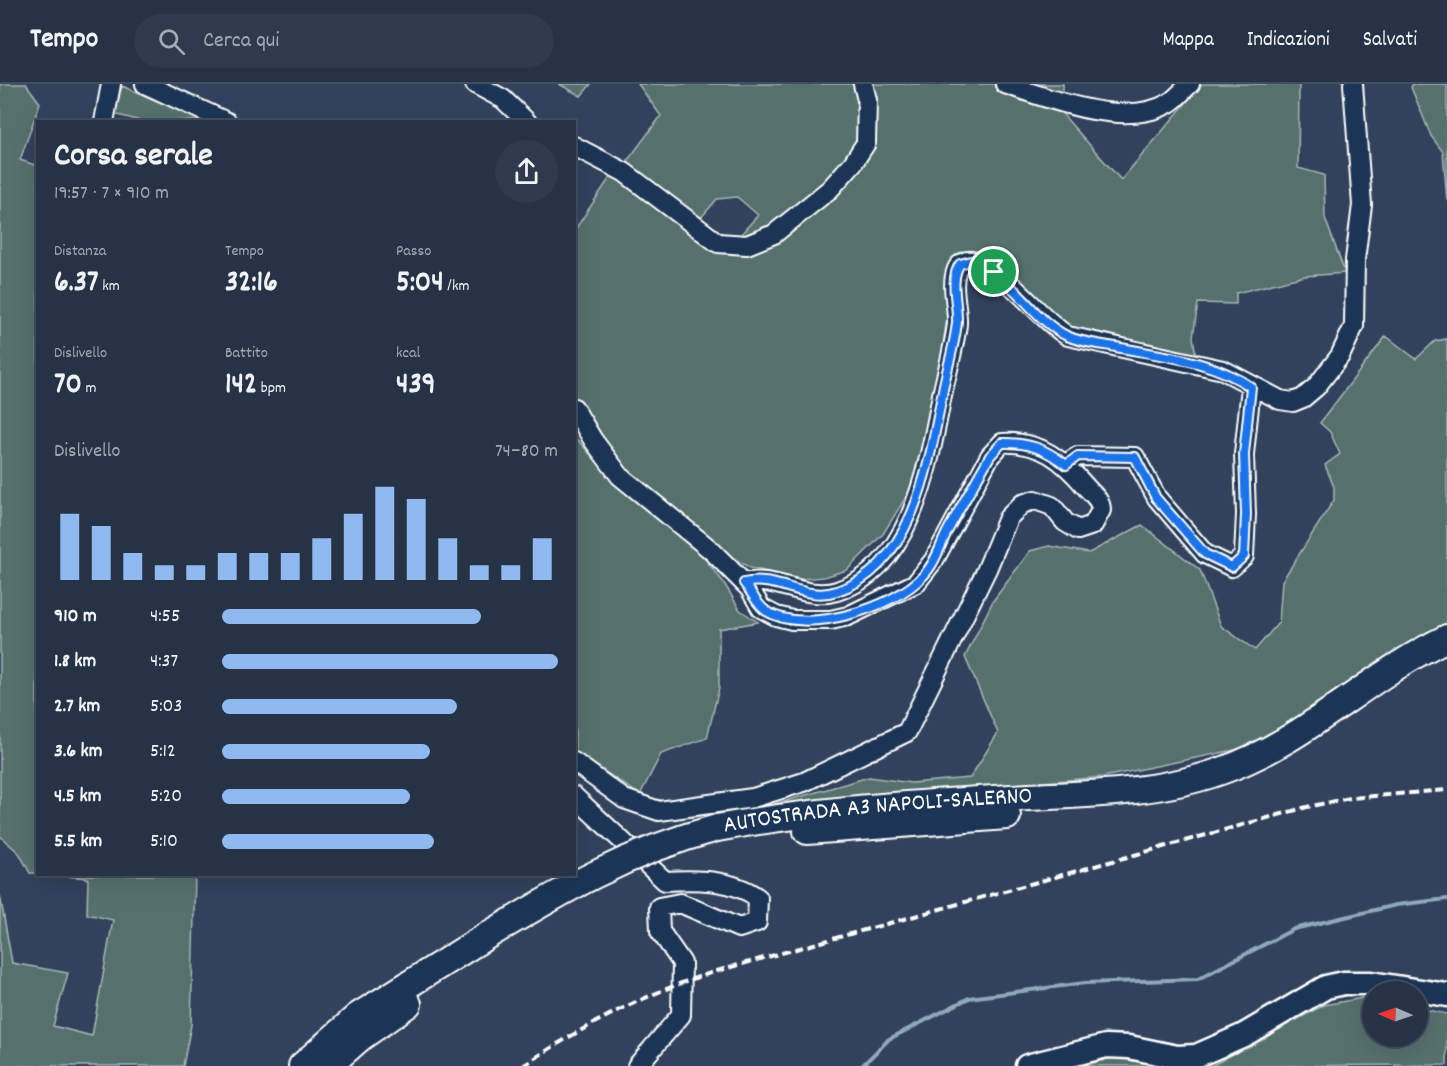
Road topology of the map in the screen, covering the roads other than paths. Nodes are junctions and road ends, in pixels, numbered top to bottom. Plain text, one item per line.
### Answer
1 (111, 84) edge
2 (145, 84) edge
3 (475, 84) edge
4 (863, 84) edge
5 (1005, 84) edge
6 (1190, 84) edge
7 (1353, 84) edge
8 (104, 120) edge
9 (223, 120) edge
10 (525, 120) edge
11 (576, 147) edge
12 (1251, 387) junction
13 (576, 412) edge
14 (1066, 465) junction
15 (744, 583) junction
16 (1447, 638) edge
17 (1447, 656) edge
18 (576, 763) edge
19 (576, 798) edge
20 (719, 836) junction
21 (483, 947) junction
22 (1447, 995) edge
23 (302, 1066) edge
24 (328, 1066) edge
25 (637, 1066) edge
26 (1028, 1066) edge

1 - 8 street
2 - 9 street
3 - 10 street
4 - 11 street
5 - 6 street
7 - 12 street
12 - 14 street
12 - 15 street
13 - 15 street
14 - 15 street
14 - 18 street
16 - 20 highway, AUTOSTRADA A3 NAPOLI-SALERNO
17 - 20 highway, AUTOSTRADA A3 NAPOLI-SALERNO
19 - 25 street
20 - 21 highway, AUTOSTRADA A3 NAPOLI-SALERNO
21 - 23 highway, AUTOSTRADA A3 NAPOLI-SALERNO
21 - 24 highway, AUTOSTRADA A3 NAPOLI-SALERNO
22 - 26 main road

